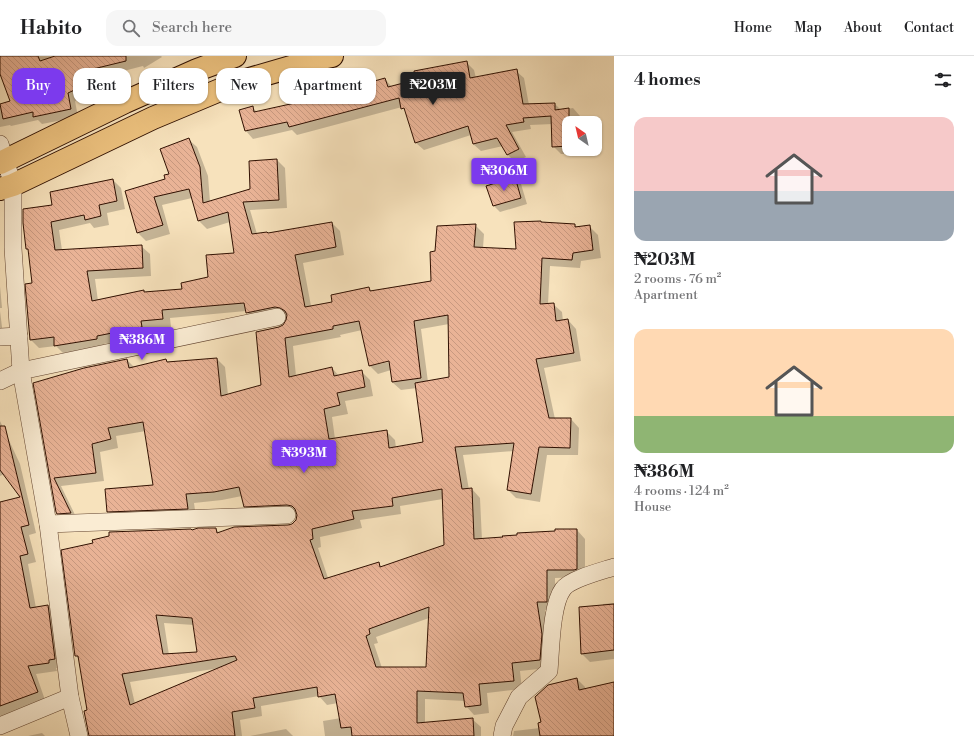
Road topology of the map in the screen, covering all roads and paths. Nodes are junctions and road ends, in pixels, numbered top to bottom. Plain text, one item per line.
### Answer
1 (235, 56) edge
2 (332, 56) edge
3 (2, 156) edge
4 (6, 187) edge
5 (277, 317) dead end
6 (19, 336) junction
7 (0, 337) edge
8 (21, 371) junction
9 (0, 380) edge
10 (287, 515) dead end
11 (48, 524) junction
12 (614, 567) edge
13 (70, 698) junction
14 (0, 726) edge
15 (79, 736) edge
16 (502, 736) edge

1 - 3 main road
2 - 4 main road
3 - 4 street
4 - 6 street
5 - 8 street
6 - 7 street
6 - 8 street
8 - 9 street
8 - 11 street
10 - 11 street
11 - 13 street
12 - 16 street
13 - 14 street
13 - 15 street

